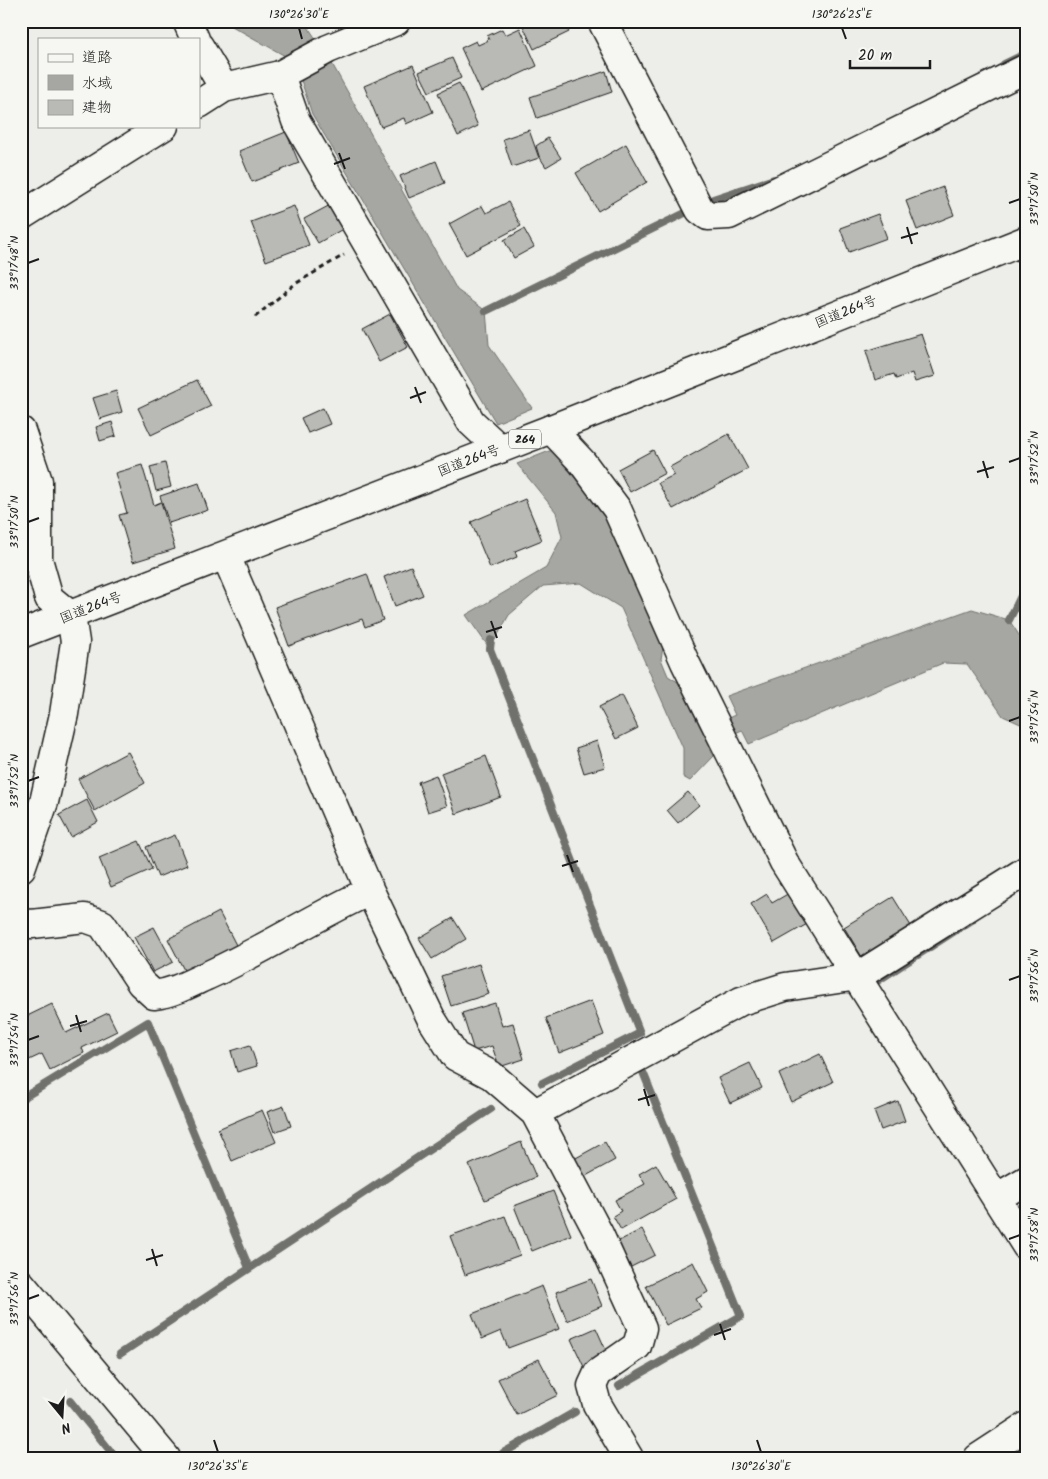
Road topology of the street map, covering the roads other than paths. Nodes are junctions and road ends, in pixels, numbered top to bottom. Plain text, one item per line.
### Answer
1 (187, 21) edge
2 (396, 21) edge
3 (602, 21) edge
4 (195, 38) edge
5 (200, 48) edge
6 (1027, 68) edge
7 (284, 73) junction
8 (224, 88) junction
9 (200, 103) edge
10 (161, 128) edge
11 (21, 216) edge
12 (1027, 240) edge
13 (551, 429) junction
14 (21, 431) edge
15 (500, 449) junction
16 (226, 556) junction
17 (71, 616) junction
18 (21, 634) edge
19 (21, 868) edge
20 (1027, 870) edge
21 (370, 891) junction
22 (21, 923) edge
23 (858, 976) junction
24 (535, 1113) junction
25 (1027, 1180) edge
26 (996, 1198) junction
27 (1027, 1247) edge
28 (21, 1284) edge
29 (1027, 1426) edge
30 (166, 1458) edge
31 (629, 1458) edge
32 (978, 1458) edge

1 - 4 main road
2 - 7 main road
3 - 6 main road
5 - 8 main road
7 - 8 main road
7 - 15 main road
8 - 9 main road
10 - 11 main road
12 - 13 main road, 国道264号 / 264
13 - 15 main road, 国道264号 / 264
13 - 23 main road
14 - 17 main road
15 - 16 main road, 国道264号 / 264
16 - 17 main road, 国道264号 / 264
16 - 21 main road
17 - 18 main road, 国道264号 / 264
17 - 19 main road
20 - 23 main road
21 - 22 main road
21 - 24 main road
23 - 24 main road
23 - 26 main road
24 - 31 main road
25 - 26 main road
26 - 27 main road
28 - 30 main road
29 - 32 main road

